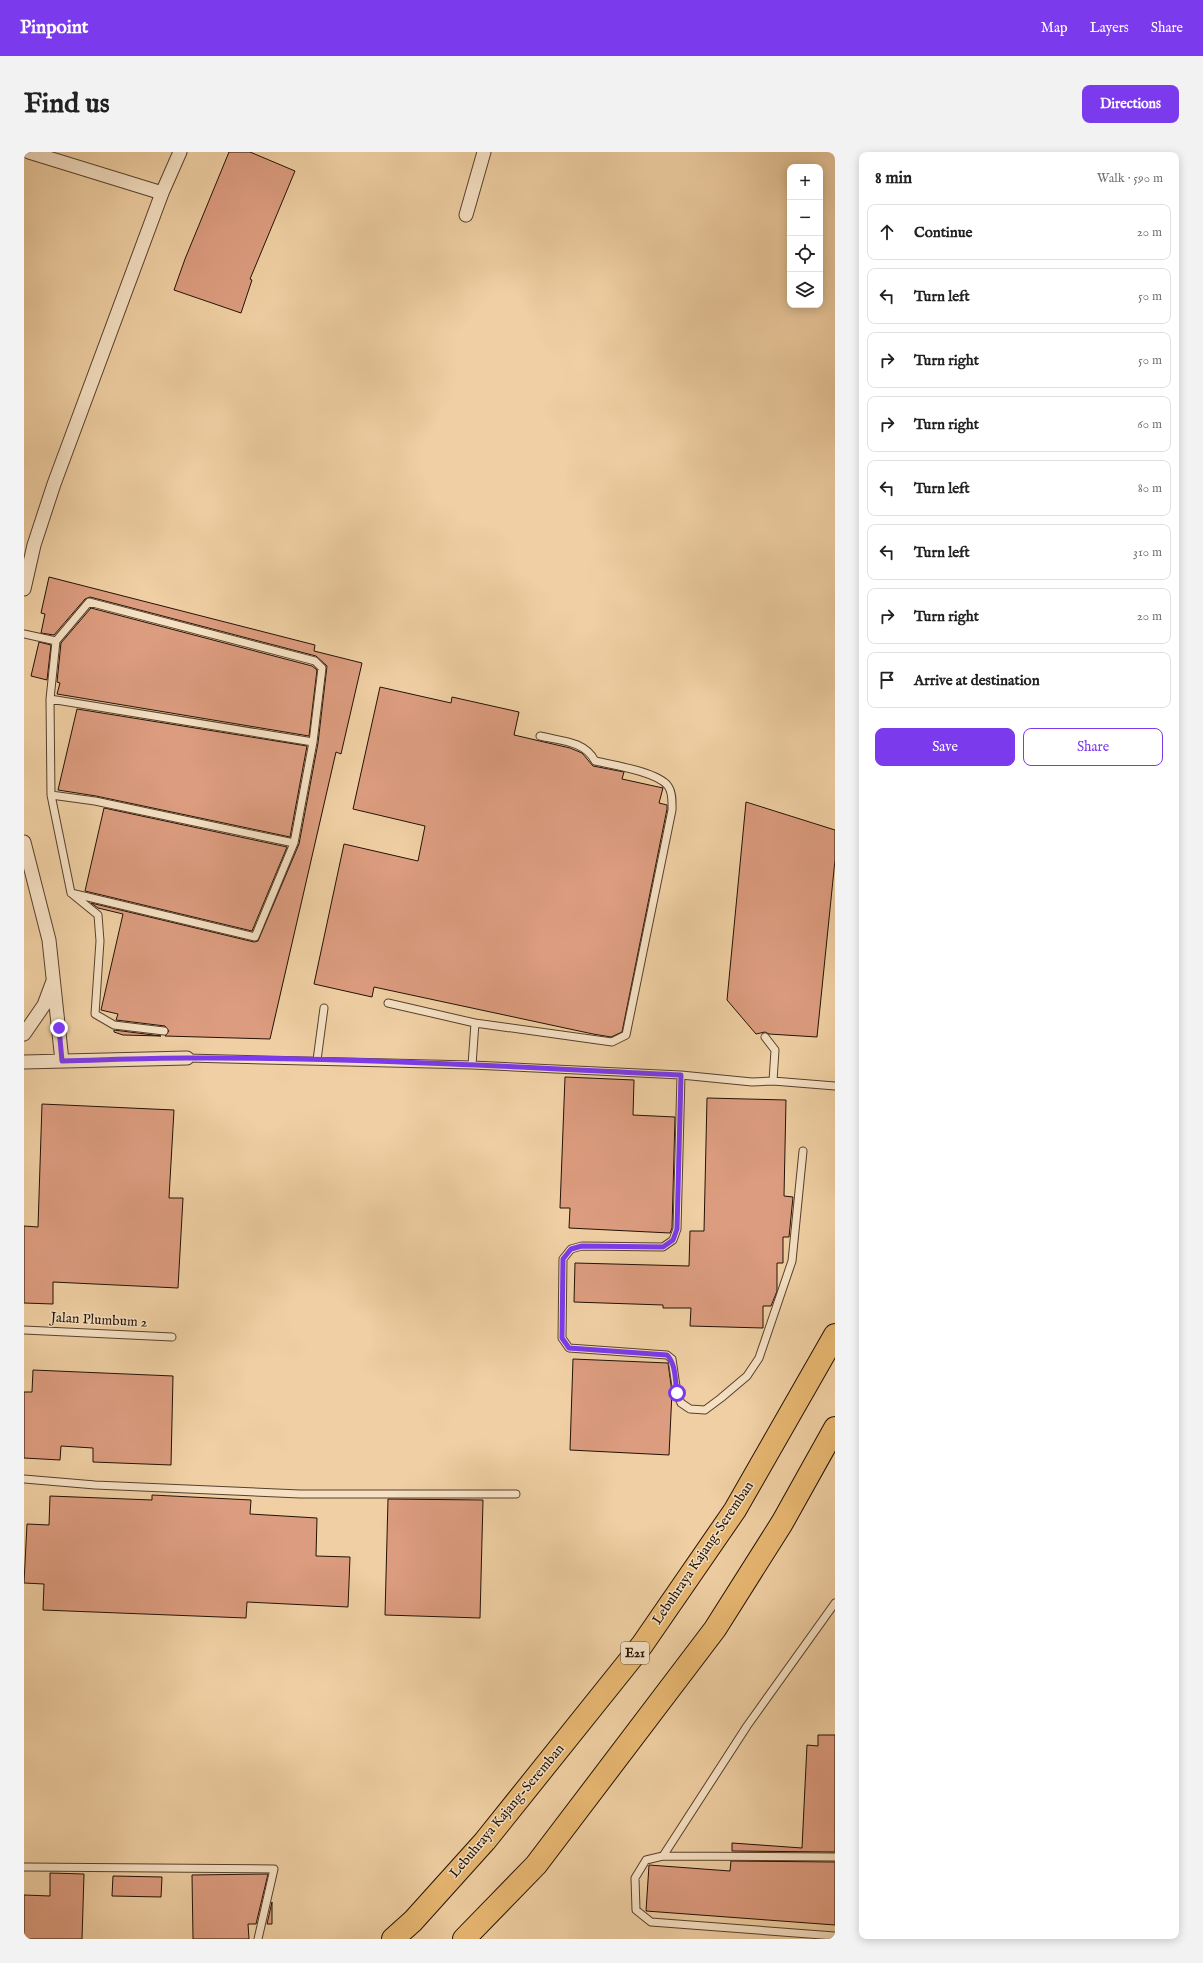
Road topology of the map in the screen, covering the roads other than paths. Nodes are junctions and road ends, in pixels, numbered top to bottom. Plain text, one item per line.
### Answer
1 (29, 152) edge
2 (180, 152) edge
3 (484, 152) edge
4 (162, 193) junction
5 (466, 215) dead end
6 (24, 589) edge
7 (24, 634) edge
8 (56, 641) junction
9 (50, 698) junction
10 (540, 736) dead end
11 (313, 742) junction
12 (51, 796) junction
13 (24, 842) edge
14 (294, 843) junction
15 (71, 893) junction
16 (54, 979) junction
17 (388, 1003) dead end
18 (324, 1008) dead end
19 (475, 1023) junction
20 (164, 1031) dead end
21 (24, 1034) edge
22 (765, 1037) dead end
23 (187, 1058) joint
24 (317, 1060) junction
25 (62, 1061) junction
26 (24, 1062) edge
27 (472, 1065) junction
28 (681, 1075) junction
29 (772, 1081) junction
30 (835, 1086) edge
31 (803, 1151) dead end
32 (24, 1330) edge
33 (835, 1335) edge
34 (172, 1337) dead end
35 (835, 1428) edge
36 (24, 1479) edge
37 (516, 1494) dead end
38 (835, 1603) edge
39 (663, 1856) junction
40 (835, 1857) edge
41 (24, 1867) edge
42 (835, 1936) edge
43 (258, 1939) edge
44 (393, 1939) edge
45 (464, 1939) edge

1 - 4 street
2 - 4 street
3 - 5 street
4 - 6 street
7 - 8 lane
8 - 9 lane
8 - 11 lane
9 - 11 lane
9 - 12 lane
10 - 19 lane
11 - 14 lane
12 - 14 lane
12 - 15 lane
13 - 16 street
14 - 15 lane
15 - 20 lane
16 - 21 street
16 - 25 street
17 - 19 lane
18 - 24 lane
19 - 27 lane
22 - 29 lane
23 - 24 lane
23 - 25 street
24 - 27 lane
25 - 26 street
27 - 28 lane
28 - 29 lane
28 - 31 lane
29 - 30 lane
32 - 34 lane, Jalan Plumbum 2
33 - 44 highway, Lebuhraya Kajang-Seremban / E21
35 - 45 highway
36 - 37 lane
38 - 39 lane
39 - 40 lane
39 - 42 lane
41 - 43 lane

